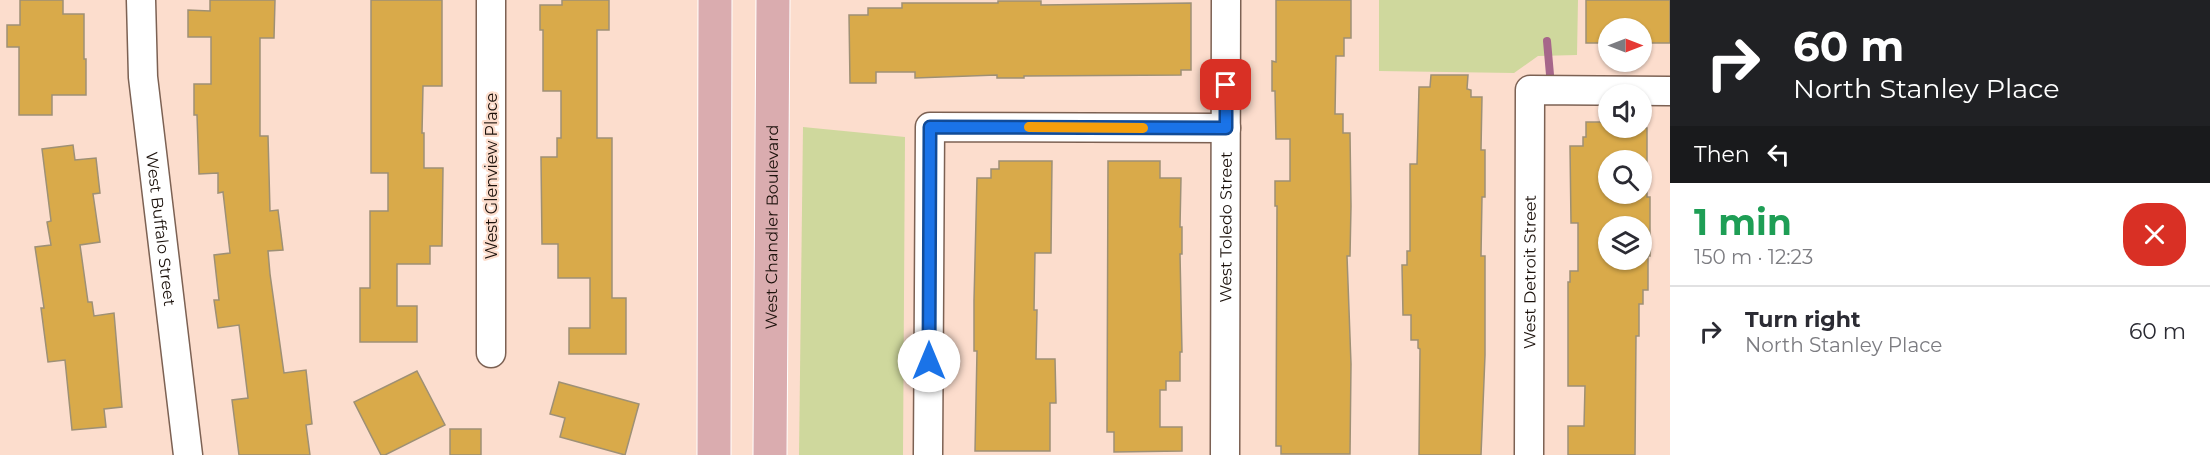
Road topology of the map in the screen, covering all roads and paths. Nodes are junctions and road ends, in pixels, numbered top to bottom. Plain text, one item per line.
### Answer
1 (141, 0) edge
2 (491, 0) edge
3 (715, 0) edge
4 (773, 0) edge
5 (1226, 0) edge
6 (1670, 91) edge
7 (1226, 128) junction
8 (491, 353) dead end
9 (188, 455) edge
10 (714, 455) edge
11 (770, 455) edge
12 (928, 455) edge
13 (1225, 455) edge
14 (1529, 455) edge

1 - 9 street, West Buffalo Street
2 - 8 street, West Glenview Place
3 - 10 main road
4 - 11 main road, West Chandler Boulevard
5 - 7 street, West Toledo Street
6 - 14 street, West Detroit Street
7 - 12 street
7 - 13 street, West Toledo Street

